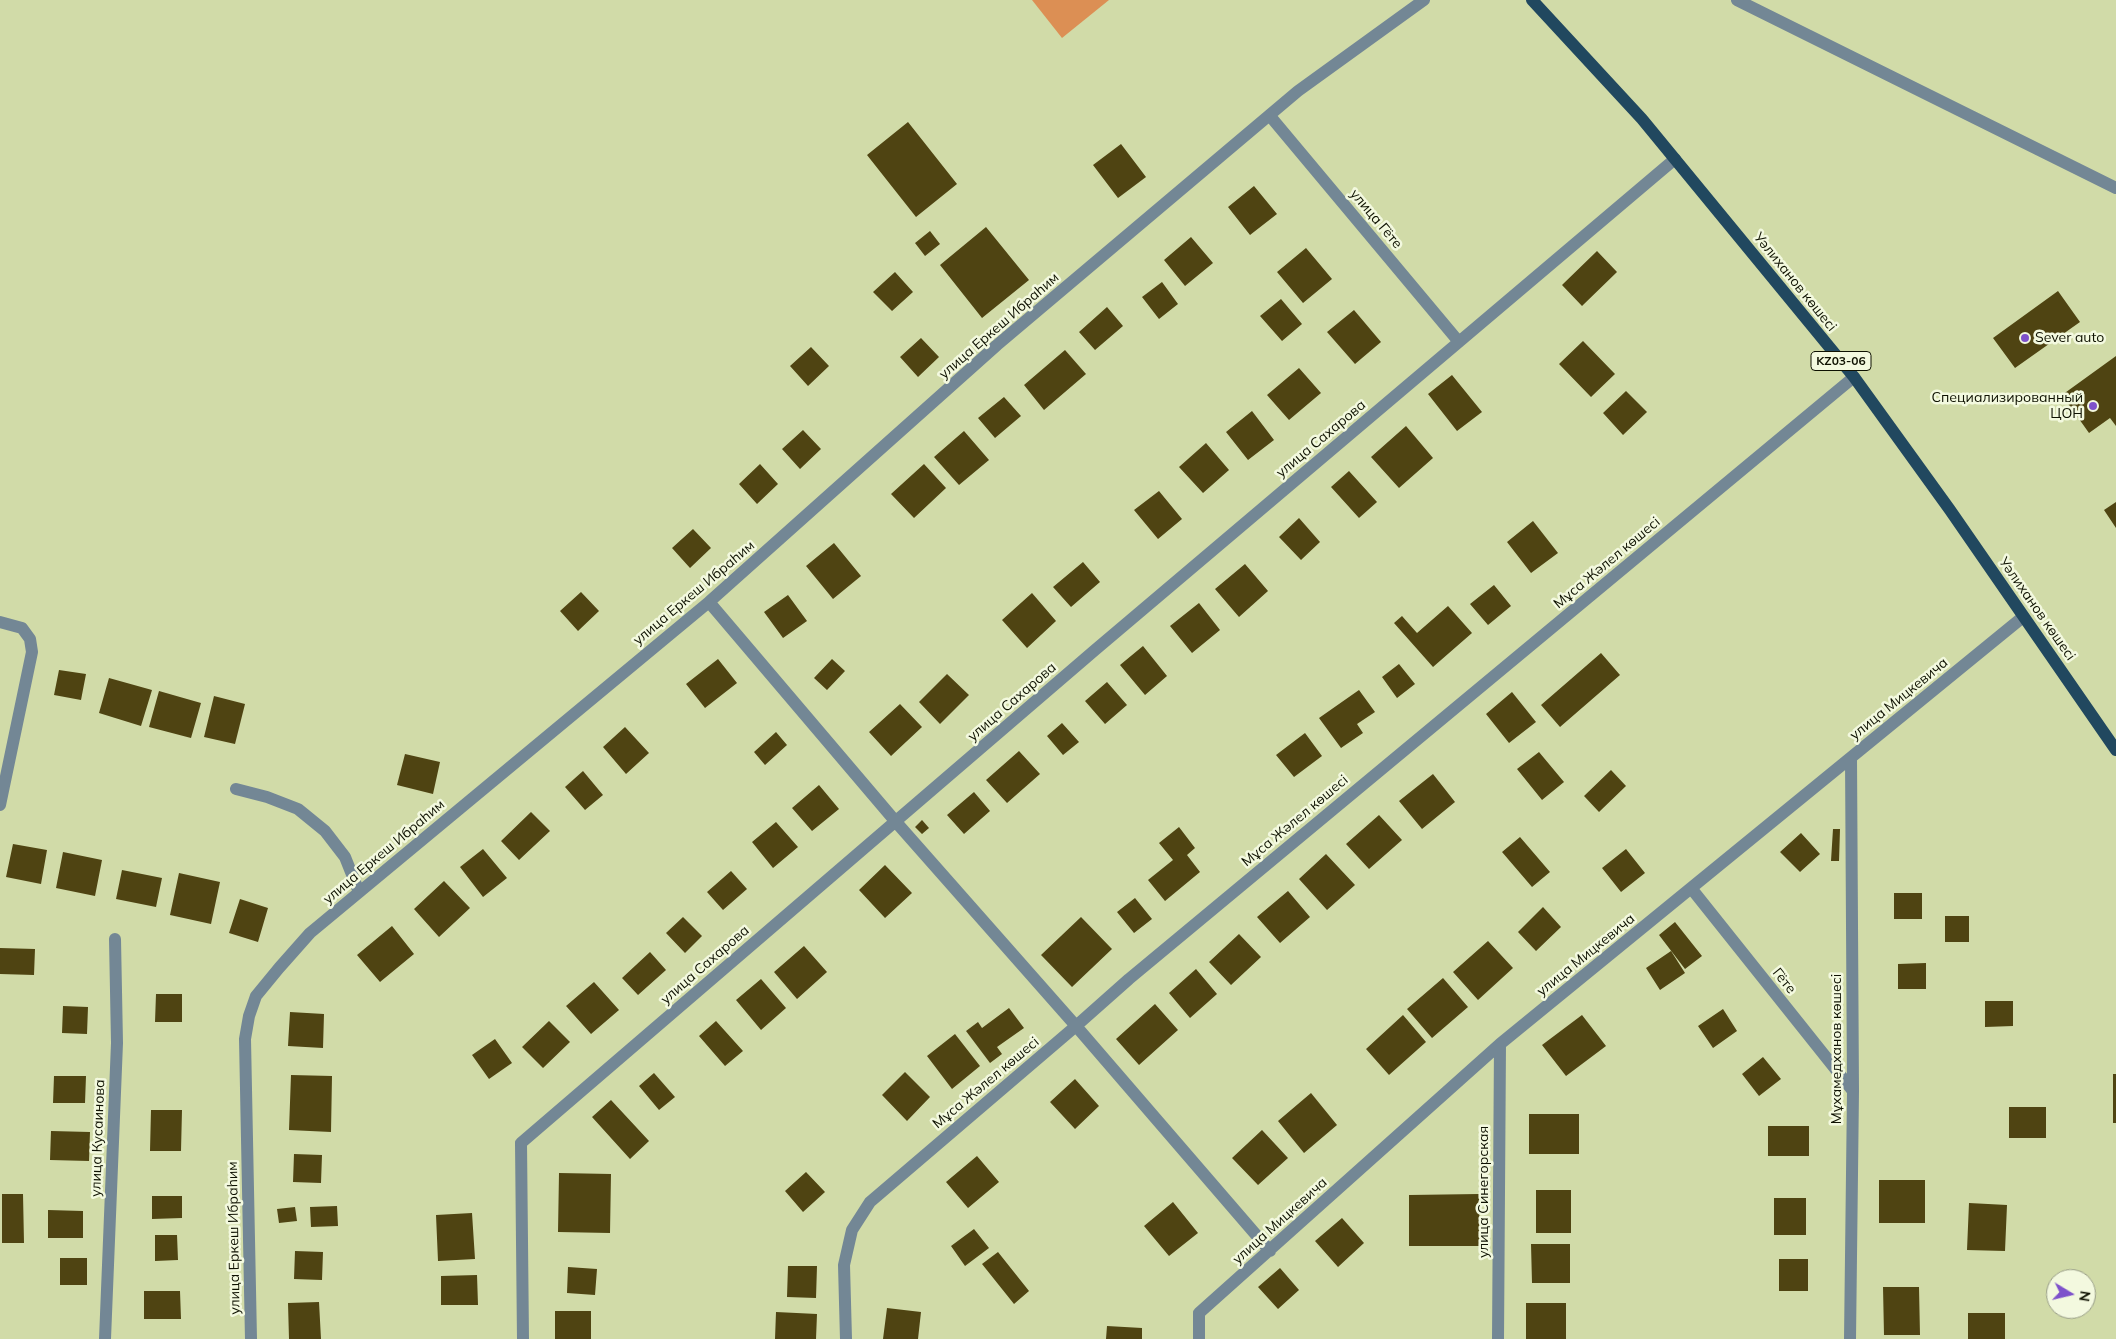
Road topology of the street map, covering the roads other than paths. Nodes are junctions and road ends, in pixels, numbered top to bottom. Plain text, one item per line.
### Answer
1 (1424, 0) edge
2 (1532, 0) edge
3 (1737, 0) edge
4 (1270, 116) junction
5 (1675, 159) junction
6 (2116, 188) edge
7 (1459, 342) junction
8 (1854, 378) junction
9 (709, 602) junction
10 (2023, 617) junction
11 (0, 622) edge
12 (2116, 750) edge
13 (1851, 758) junction
14 (236, 789) dead end
15 (0, 805) edge
16 (896, 822) junction
17 (1691, 888) junction
18 (359, 892) junction
19 (114, 939) dead end
20 (1076, 1026) junction
21 (1500, 1044) junction
22 (1853, 1092) junction
23 (1270, 1251) junction
24 (105, 1339) edge
25 (251, 1339) edge
26 (523, 1339) edge
27 (846, 1339) edge
28 (1199, 1339) edge
29 (1498, 1339) edge
30 (1850, 1339) edge

1 - 4 street, улица Еркеш Ибраһим
2 - 5 main road, Уәлиханов көшесі / KZ03-06
3 - 6 street
4 - 7 street, улица Гёте
4 - 9 street, улица Еркеш Ибраһим
5 - 7 street, улица Сахарова
5 - 8 main road, Уәлиханов көшесі / KZ03-06
7 - 16 street, улица Сахарова
8 - 10 main road, Уәлиханов көшесі / KZ03-06
8 - 20 street, Мұса Жәлел көшесі
9 - 16 street
9 - 18 street, улица Еркеш Ибраһим
10 - 12 main road, Уәлиханов көшесі / KZ03-06
10 - 13 street, улица Мицкевича
11 - 15 street
13 - 17 street, улица Мицкевича
13 - 22 street, Мұхамедханов көшесі
14 - 18 street
16 - 20 street
16 - 26 street, улица Сахарова
17 - 21 street, улица Мицкевича
17 - 22 street, Гёте
18 - 25 street, улица Еркеш Ибраһим
19 - 24 street, улица Кусаинова
20 - 23 street
20 - 27 street, Мұса Жәлел көшесі
21 - 23 street, улица Мицкевича
21 - 29 street, улица Синегорская
22 - 30 street, Мұхамедханов көшесі
23 - 28 street, улица Мицкевича

